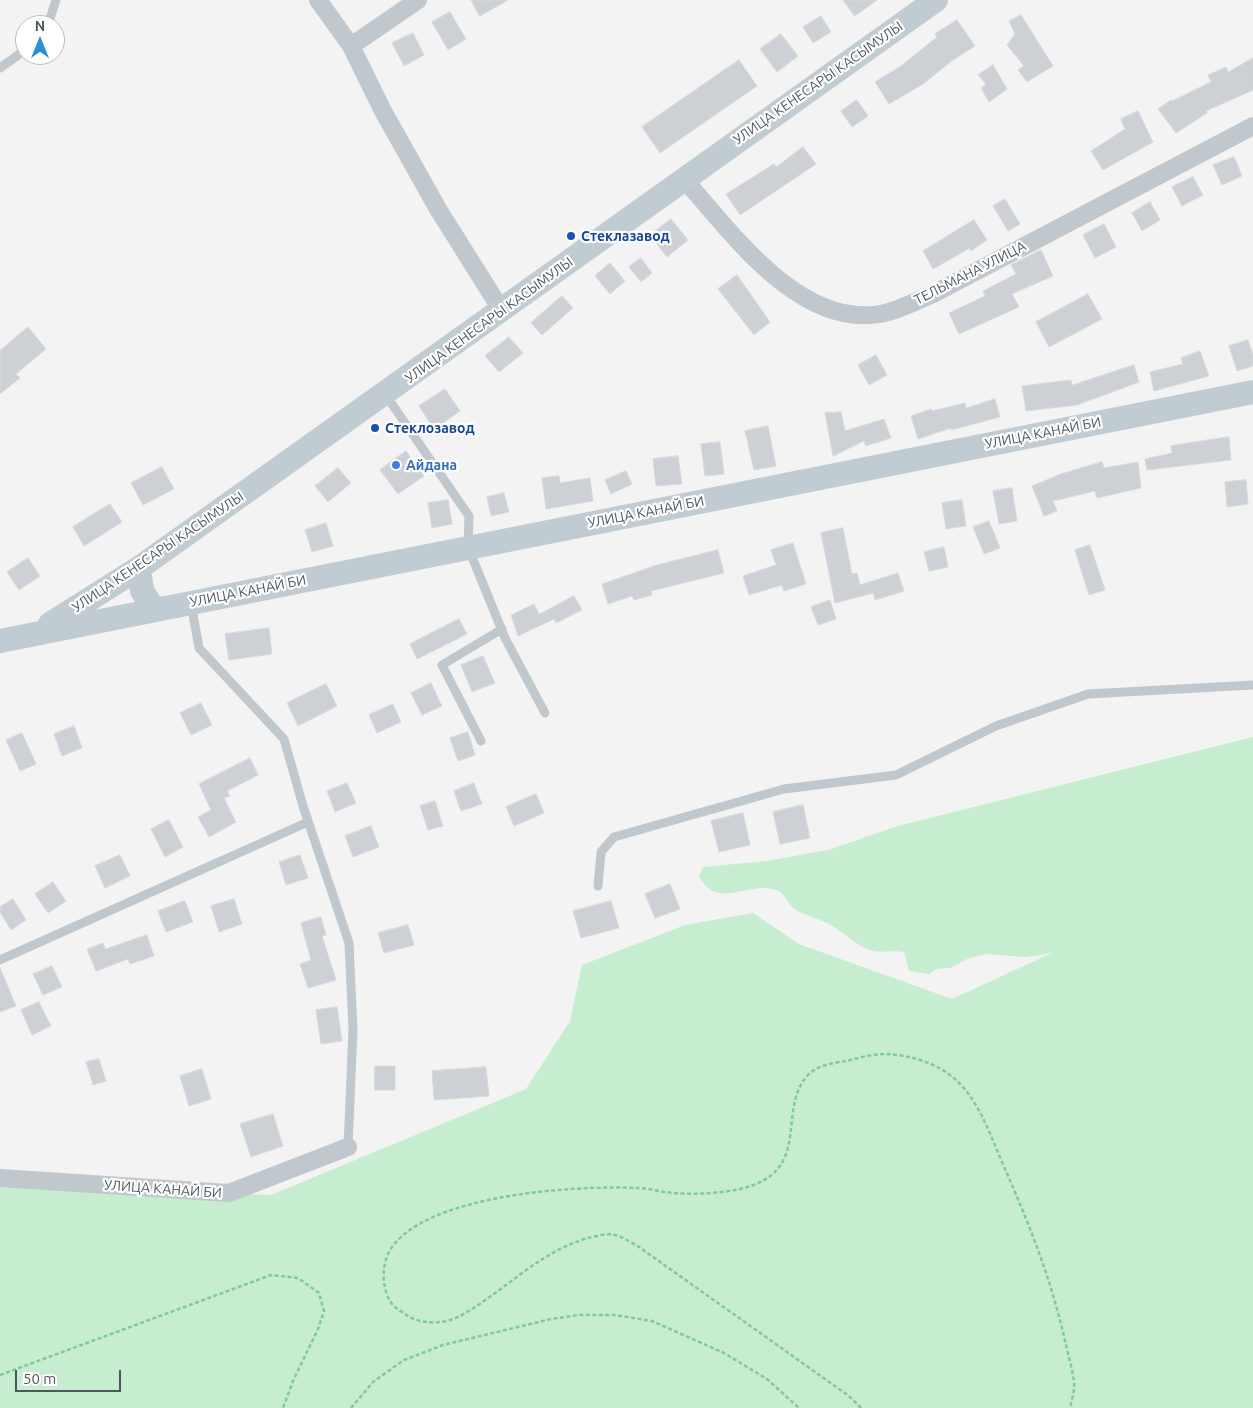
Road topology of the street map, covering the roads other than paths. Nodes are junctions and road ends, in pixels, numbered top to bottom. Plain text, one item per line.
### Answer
1 (56, 0) edge
2 (318, 0) edge
3 (418, 0) edge
4 (936, 0) edge
5 (51, 15) edge
6 (351, 46) junction
7 (15, 57) edge
8 (0, 68) edge
9 (1253, 126) edge
10 (684, 179) junction
11 (502, 312) junction
12 (1253, 392) edge
13 (385, 394) junction
14 (468, 548) junction
15 (139, 568) junction
16 (191, 603) junction
17 (155, 610) junction
18 (502, 629) junction
19 (38, 632) junction
20 (0, 641) edge
21 (1253, 685) edge
22 (545, 712) dead end
23 (481, 741) dead end
24 (308, 822) junction
25 (598, 886) dead end
26 (0, 960) edge
27 (348, 1147) joint
28 (0, 1178) edge

1 - 5 lane
2 - 6 street
3 - 6 street
4 - 10 main road, УЛИЦА КЕНЕСАРЫ КАСЫМУЛЫ
6 - 11 street
7 - 8 lane
9 - 10 street, ТЕЛЬМАНА УЛИЦА
10 - 11 main road, УЛИЦА КЕНЕСАРЫ КАСЫМУЛЫ
11 - 13 main road, УЛИЦА КЕНЕСАРЫ КАСЫМУЛЫ
12 - 14 main road, УЛИЦА КАНАЙ БИ
13 - 14 lane
13 - 15 main road, УЛИЦА КЕНЕСАРЫ КАСЫМУЛЫ
14 - 16 main road, УЛИЦА КАНАЙ БИ
14 - 18 lane
15 - 17 main road
15 - 19 main road, УЛИЦА КЕНЕСАРЫ КАСЫМУЛЫ
16 - 17 main road, УЛИЦА КАНАЙ БИ
16 - 24 lane
17 - 19 main road, УЛИЦА КАНАЙ БИ
18 - 22 lane
18 - 23 lane
19 - 20 main road, УЛИЦА КАНАЙ БИ
21 - 25 lane
24 - 26 lane
24 - 27 lane
27 - 28 street, УЛИЦА КАНАЙ БИ

